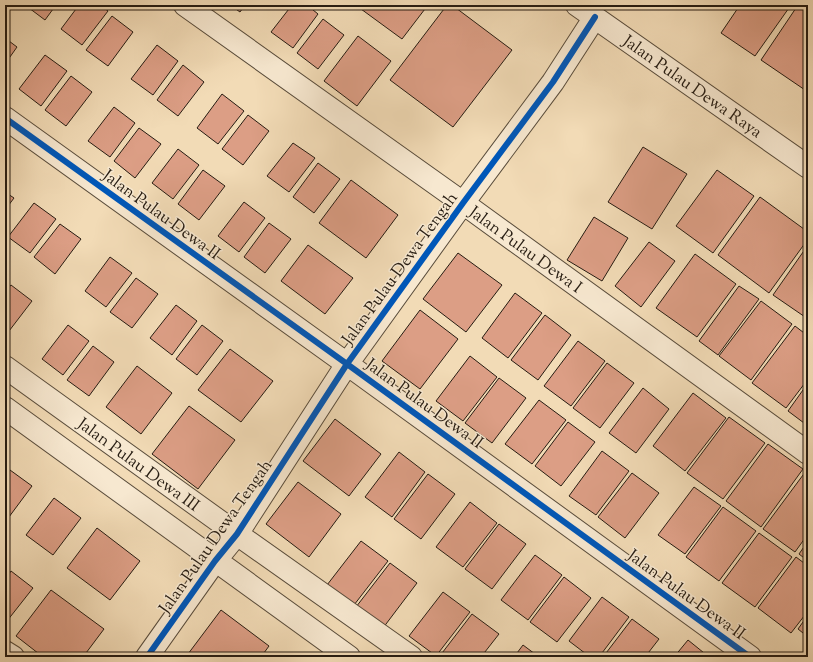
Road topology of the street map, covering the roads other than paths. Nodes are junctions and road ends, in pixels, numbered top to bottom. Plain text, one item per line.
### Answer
1 (185, 5) edge
2 (578, 5) edge
3 (595, 17) junction
4 (5, 118) edge
5 (808, 167) edge
6 (463, 203) junction
7 (347, 364) junction
8 (5, 367) edge
9 (5, 408) edge
10 (808, 453) edge
11 (237, 534) junction
12 (215, 561) junction
13 (5, 652) edge
14 (13, 657) edge
15 (147, 657) edge
16 (349, 657) edge
17 (411, 657) edge
18 (750, 657) edge

1 - 6 street, Jalan Pulau Dewa I
2 - 3 street, Jalan Pulau Dewa Raya
3 - 5 street, Jalan Pulau Dewa Raya
3 - 6 street, Jalan Pulau Dewa Tengah
4 - 7 street, Jalan Pulau Dewa II
6 - 7 street, Jalan Pulau Dewa Tengah
6 - 10 street, Jalan Pulau Dewa I
7 - 11 street, Jalan Pulau Dewa Tengah
7 - 18 street, Jalan Pulau Dewa II
8 - 11 street, Jalan Pulau Dewa III
9 - 12 street, Jalan Pulau Dewa III
11 - 12 street, Jalan Pulau Dewa Tengah
11 - 17 street, Jalan Pulau Dewa III
12 - 15 street, Jalan Pulau Dewa Tengah
12 - 16 street, Jalan Pulau Dewa III
13 - 14 street

